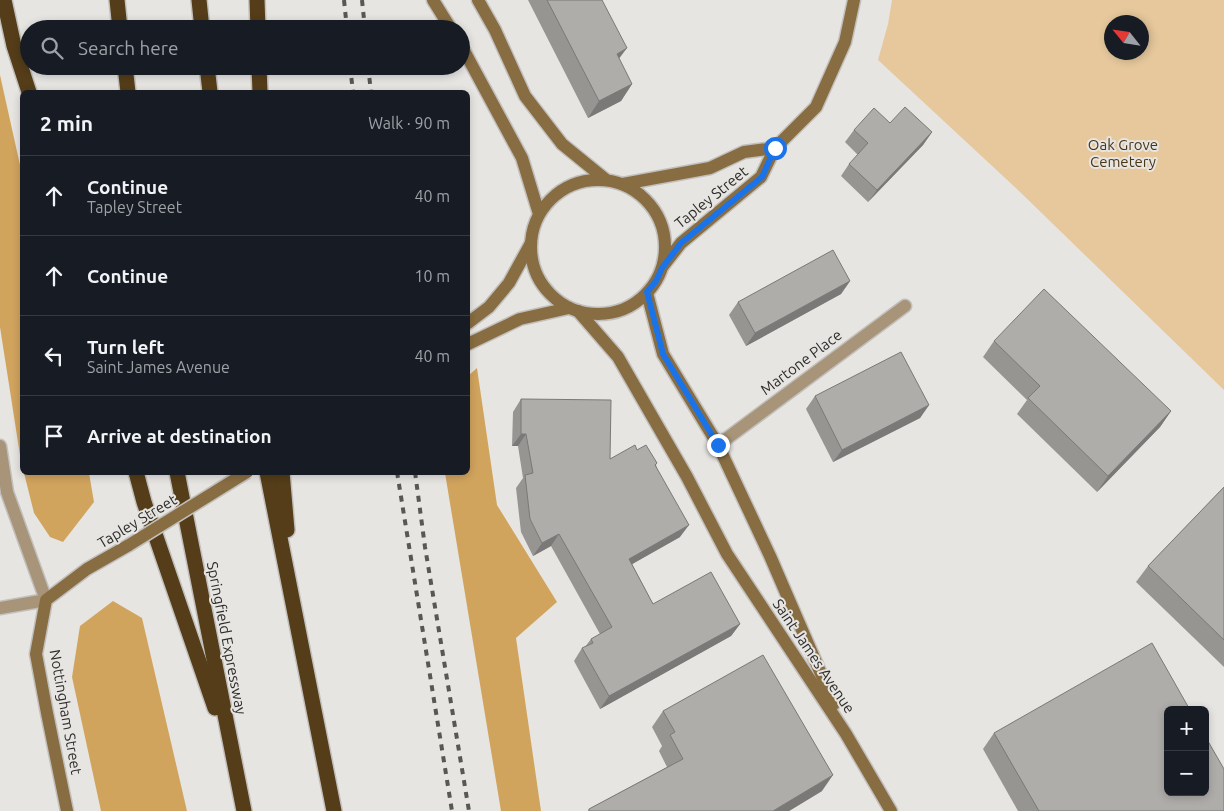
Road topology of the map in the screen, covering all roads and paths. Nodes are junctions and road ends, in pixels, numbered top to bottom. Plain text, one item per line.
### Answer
1 (4, 0) edge
2 (117, 0) edge
3 (199, 0) edge
4 (257, 0) edge
5 (433, 0) edge
6 (478, 0) edge
7 (854, 0) edge
8 (119, 20) edge
9 (201, 20) edge
10 (258, 20) edge
11 (445, 20) edge
12 (470, 62) edge
13 (20, 64) edge
14 (23, 75) edge
15 (126, 75) edge
16 (208, 75) edge
17 (259, 75) edge
18 (28, 90) edge
19 (128, 90) edge
20 (210, 90) edge
21 (260, 90) edge
22 (775, 148) junction
23 (605, 179) junction
24 (623, 184) junction
25 (539, 214) junction
26 (531, 243) junction
27 (662, 268) junction
28 (647, 292) junction
29 (905, 306) dead end
30 (573, 309) junction
31 (470, 322) edge
32 (470, 343) edge
33 (718, 445) junction
34 (0, 446) edge
35 (137, 475) edge
36 (178, 475) edge
37 (242, 475) edge
38 (268, 475) edge
39 (282, 475) edge
40 (46, 600) junction
41 (293, 607) junction
42 (0, 608) edge
43 (846, 734) junction
44 (234, 762) junction
45 (67, 811) edge
46 (244, 811) edge
47 (334, 811) edge
48 (890, 811) edge

1 - 13 highway
2 - 8 highway
3 - 9 highway
4 - 10 highway
5 - 11 main road
6 - 23 main road
7 - 22 main road, Tapley Street
12 - 25 main road
14 - 18 highway
15 - 19 highway
16 - 20 highway
17 - 21 highway
22 - 24 main road, Tapley Street
22 - 27 main road, Tapley Street
23 - 24 main road
23 - 25 main road
24 - 27 main road
25 - 26 main road
26 - 30 main road
26 - 31 main road
27 - 28 main road
28 - 30 main road
28 - 33 main road, Saint James Avenue
29 - 33 street, Martone Place
30 - 32 main road
30 - 43 main road, Saint James Avenue
33 - 43 main road, Saint James Avenue
34 - 40 street
35 - 44 highway
36 - 44 highway, Springfield Expressway
37 - 40 main road, Tapley Street, bridge
38 - 41 highway
39 - 41 highway
40 - 42 street
40 - 45 main road, Nottingham Street
41 - 47 highway
43 - 48 main road
44 - 46 highway, Springfield Expressway

